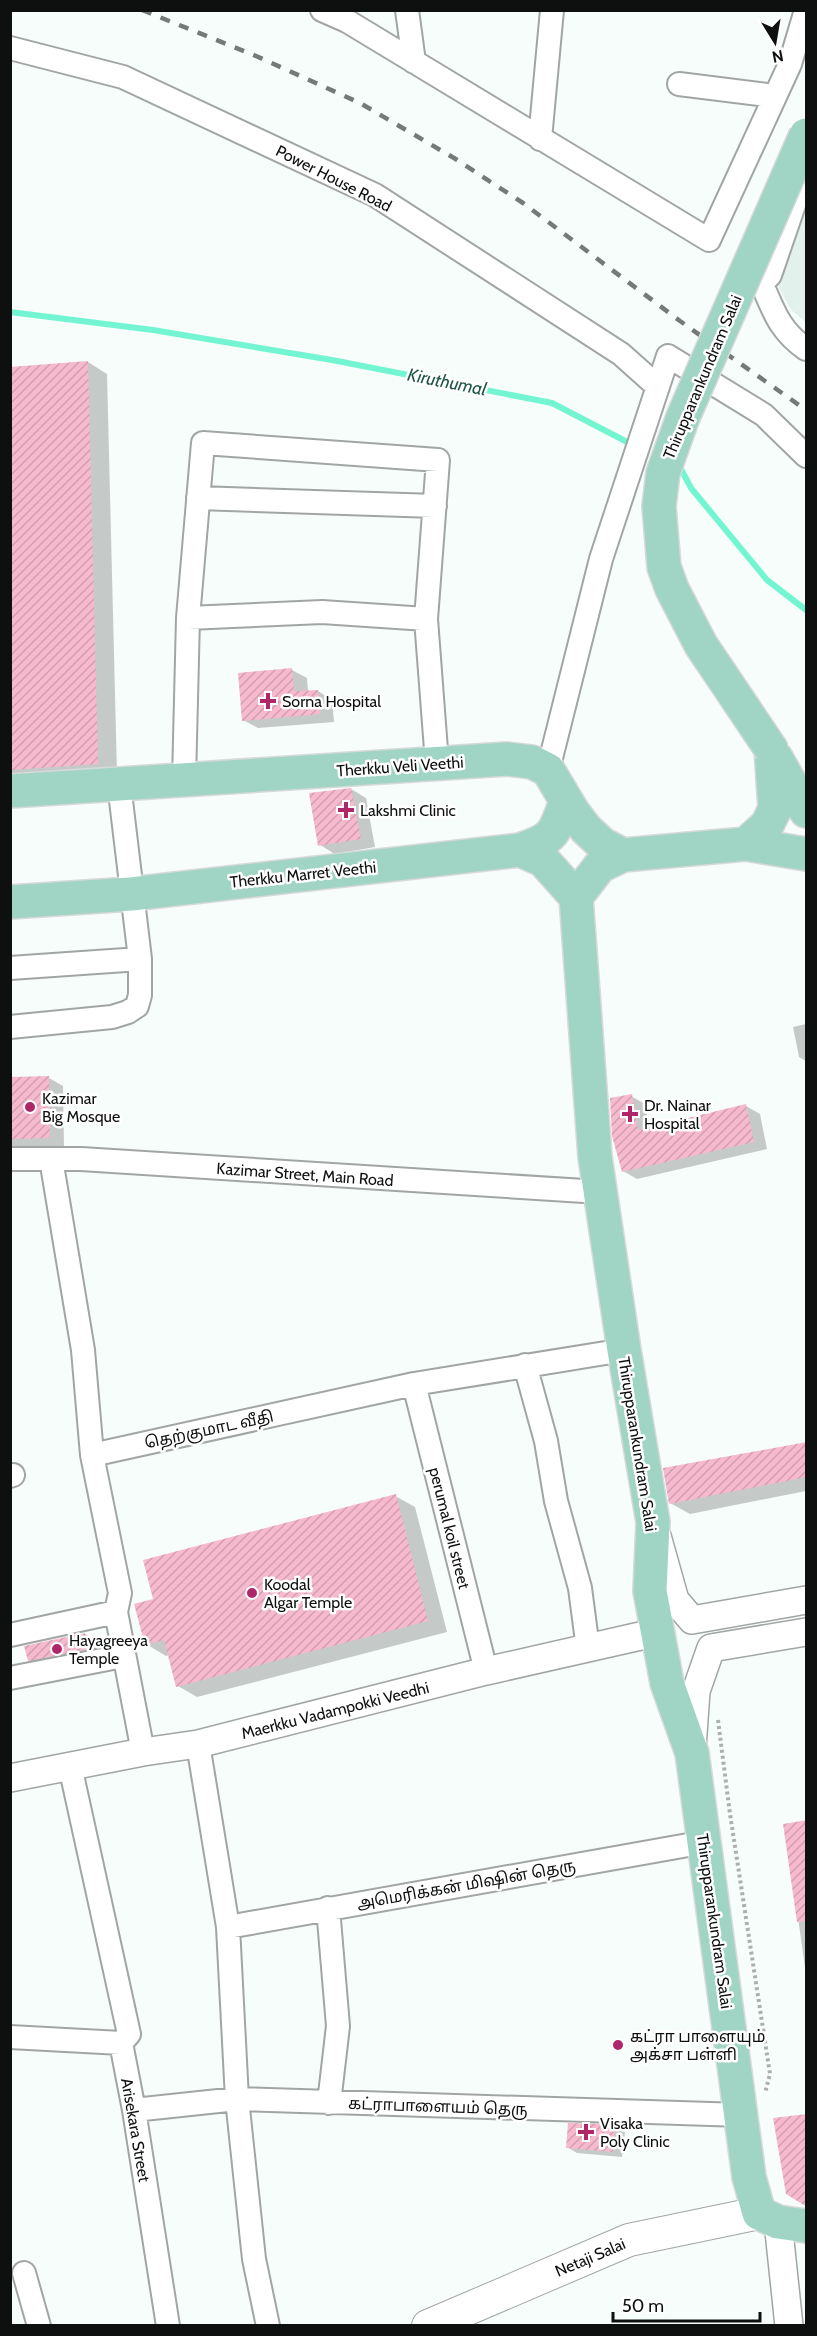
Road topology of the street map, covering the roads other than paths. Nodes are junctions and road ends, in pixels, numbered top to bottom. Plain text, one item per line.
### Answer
1 (322, 10) edge
2 (408, 10) edge
3 (552, 10) edge
4 (806, 10) edge
5 (10, 48) edge
6 (414, 62) junction
7 (679, 84) dead end
8 (775, 96) junction
9 (807, 135) edge
10 (540, 139) junction
11 (807, 170) edge
12 (807, 349) edge
13 (658, 387) junction
14 (807, 456) edge
15 (198, 498) junction
16 (435, 506) junction
17 (188, 618) junction
18 (426, 619) junction
19 (771, 749) junction
20 (437, 763) junction
21 (548, 770) junction
22 (184, 780) junction
23 (119, 784) junction
24 (10, 791) edge
25 (566, 801) junction
26 (807, 811) edge
27 (746, 844) junction
28 (520, 850) junction
29 (807, 854) edge
30 (623, 855) junction
31 (131, 894) junction
32 (576, 897) junction
33 (10, 902) edge
34 (140, 959) junction
35 (10, 968) edge
36 (10, 1026) edge
37 (10, 1159) edge
38 (51, 1159) junction
39 (600, 1192) junction
40 (624, 1350) junction
41 (525, 1365) junction
42 (414, 1384) junction
43 (92, 1455) junction
44 (653, 1522) junction
45 (807, 1600) edge
46 (116, 1612) junction
47 (658, 1632) junction
48 (807, 1632) edge
49 (10, 1635) edge
50 (588, 1649) junction
51 (123, 1656) junction
52 (486, 1671) junction
53 (10, 1678) edge
54 (198, 1744) junction
55 (143, 1752) junction
56 (692, 1753) junction
57 (70, 1766) junction
58 (10, 1778) edge
59 (705, 1842) junction
60 (328, 1908) junction
61 (228, 1927) junction
62 (10, 2037) edge
63 (121, 2043) junction
64 (237, 2099) junction
65 (329, 2103) junction
66 (753, 2109) junction
67 (134, 2110) junction
68 (781, 2220) edge
69 (24, 2273) dead end
70 (465, 2318) edge
71 (39, 2325) edge
72 (168, 2325) edge
73 (268, 2325) edge
74 (428, 2325) edge
75 (789, 2325) edge

1 - 6 street
2 - 6 street
3 - 10 street
4 - 8 street
5 - 13 street, Power House Road
6 - 10 street
7 - 8 street
8 - 10 street
9 - 19 main road, Thirupparankundram Salai, bridge
11 - 12 street
13 - 14 street
13 - 21 street
15 - 16 street
15 - 16 street
15 - 17 street
16 - 18 street
17 - 18 street
17 - 22 street
18 - 20 street
19 - 26 main road, Thirupparankundram Salai
19 - 27 main road
20 - 21 main road, Therkku Veli Veethi
20 - 22 main road, Therkku Veli Veethi
21 - 25 main road
22 - 23 main road, Therkku Veli Veethi
23 - 24 main road, Therkku Veli Veethi
23 - 31 street
25 - 28 main road, Therkku Marret Veethi
25 - 30 main road
27 - 29 main road
27 - 30 main road
28 - 31 main road, Therkku Marret Veethi
28 - 32 main road
30 - 32 main road
31 - 33 main road, Therkku Marret Veethi
31 - 34 street
32 - 39 main road, Thirupparankundram Salai
34 - 35 street
34 - 36 street
37 - 38 street, Kazimar Street, Main Road
38 - 39 street, Kazimar Street, Main Road
38 - 43 street
39 - 40 main road, Thirupparankundram Salai
40 - 41 street, தெற்குமாட வீதி
40 - 44 main road, Thirupparankundram Salai
41 - 42 street, தெற்குமாட வீதி
41 - 50 street
42 - 43 street, தெற்குமாட வீதி
42 - 52 street, perumal koil street
43 - 46 street
44 - 45 street
44 - 47 main road, Thirupparankundram Salai
46 - 49 street
46 - 51 street
47 - 50 street, Maerkku Vadampokki Veedhi
47 - 56 main road, Thirupparankundram Salai
48 - 56 street
50 - 52 street, Maerkku Vadampokki Veedhi
51 - 53 street
51 - 55 street
52 - 54 street, Maerkku Vadampokki Veedhi
54 - 55 street, Maerkku Vadampokki Veedhi
54 - 61 street
55 - 57 street, Maerkku Vadampokki Veedhi
56 - 59 main road, Thirupparankundram Salai
57 - 58 street, Maerkku Vadampokki Veedhi
57 - 63 street, Arisekara Street
59 - 60 street, அமெரிக்கன் மிஷின் தெரு
59 - 66 main road, Thirupparankundram Salai
60 - 61 street, அமெரிக்கன் மிஷின் தெரு
60 - 65 street
61 - 64 street
62 - 63 street
63 - 67 street, Arisekara Street
64 - 65 street, கட்ராபாளையம் தெரு
64 - 67 street, கட்ராபாளையம் தெரு
64 - 73 street
65 - 66 street, கட்ராபாளையம் தெரு
66 - 68 main road, Thirupparankundram Salai
67 - 72 street, Arisekara Street
68 - 70 main road, Netaji Salai
68 - 75 street
69 - 71 street
70 - 74 main road, Netaji Salai

